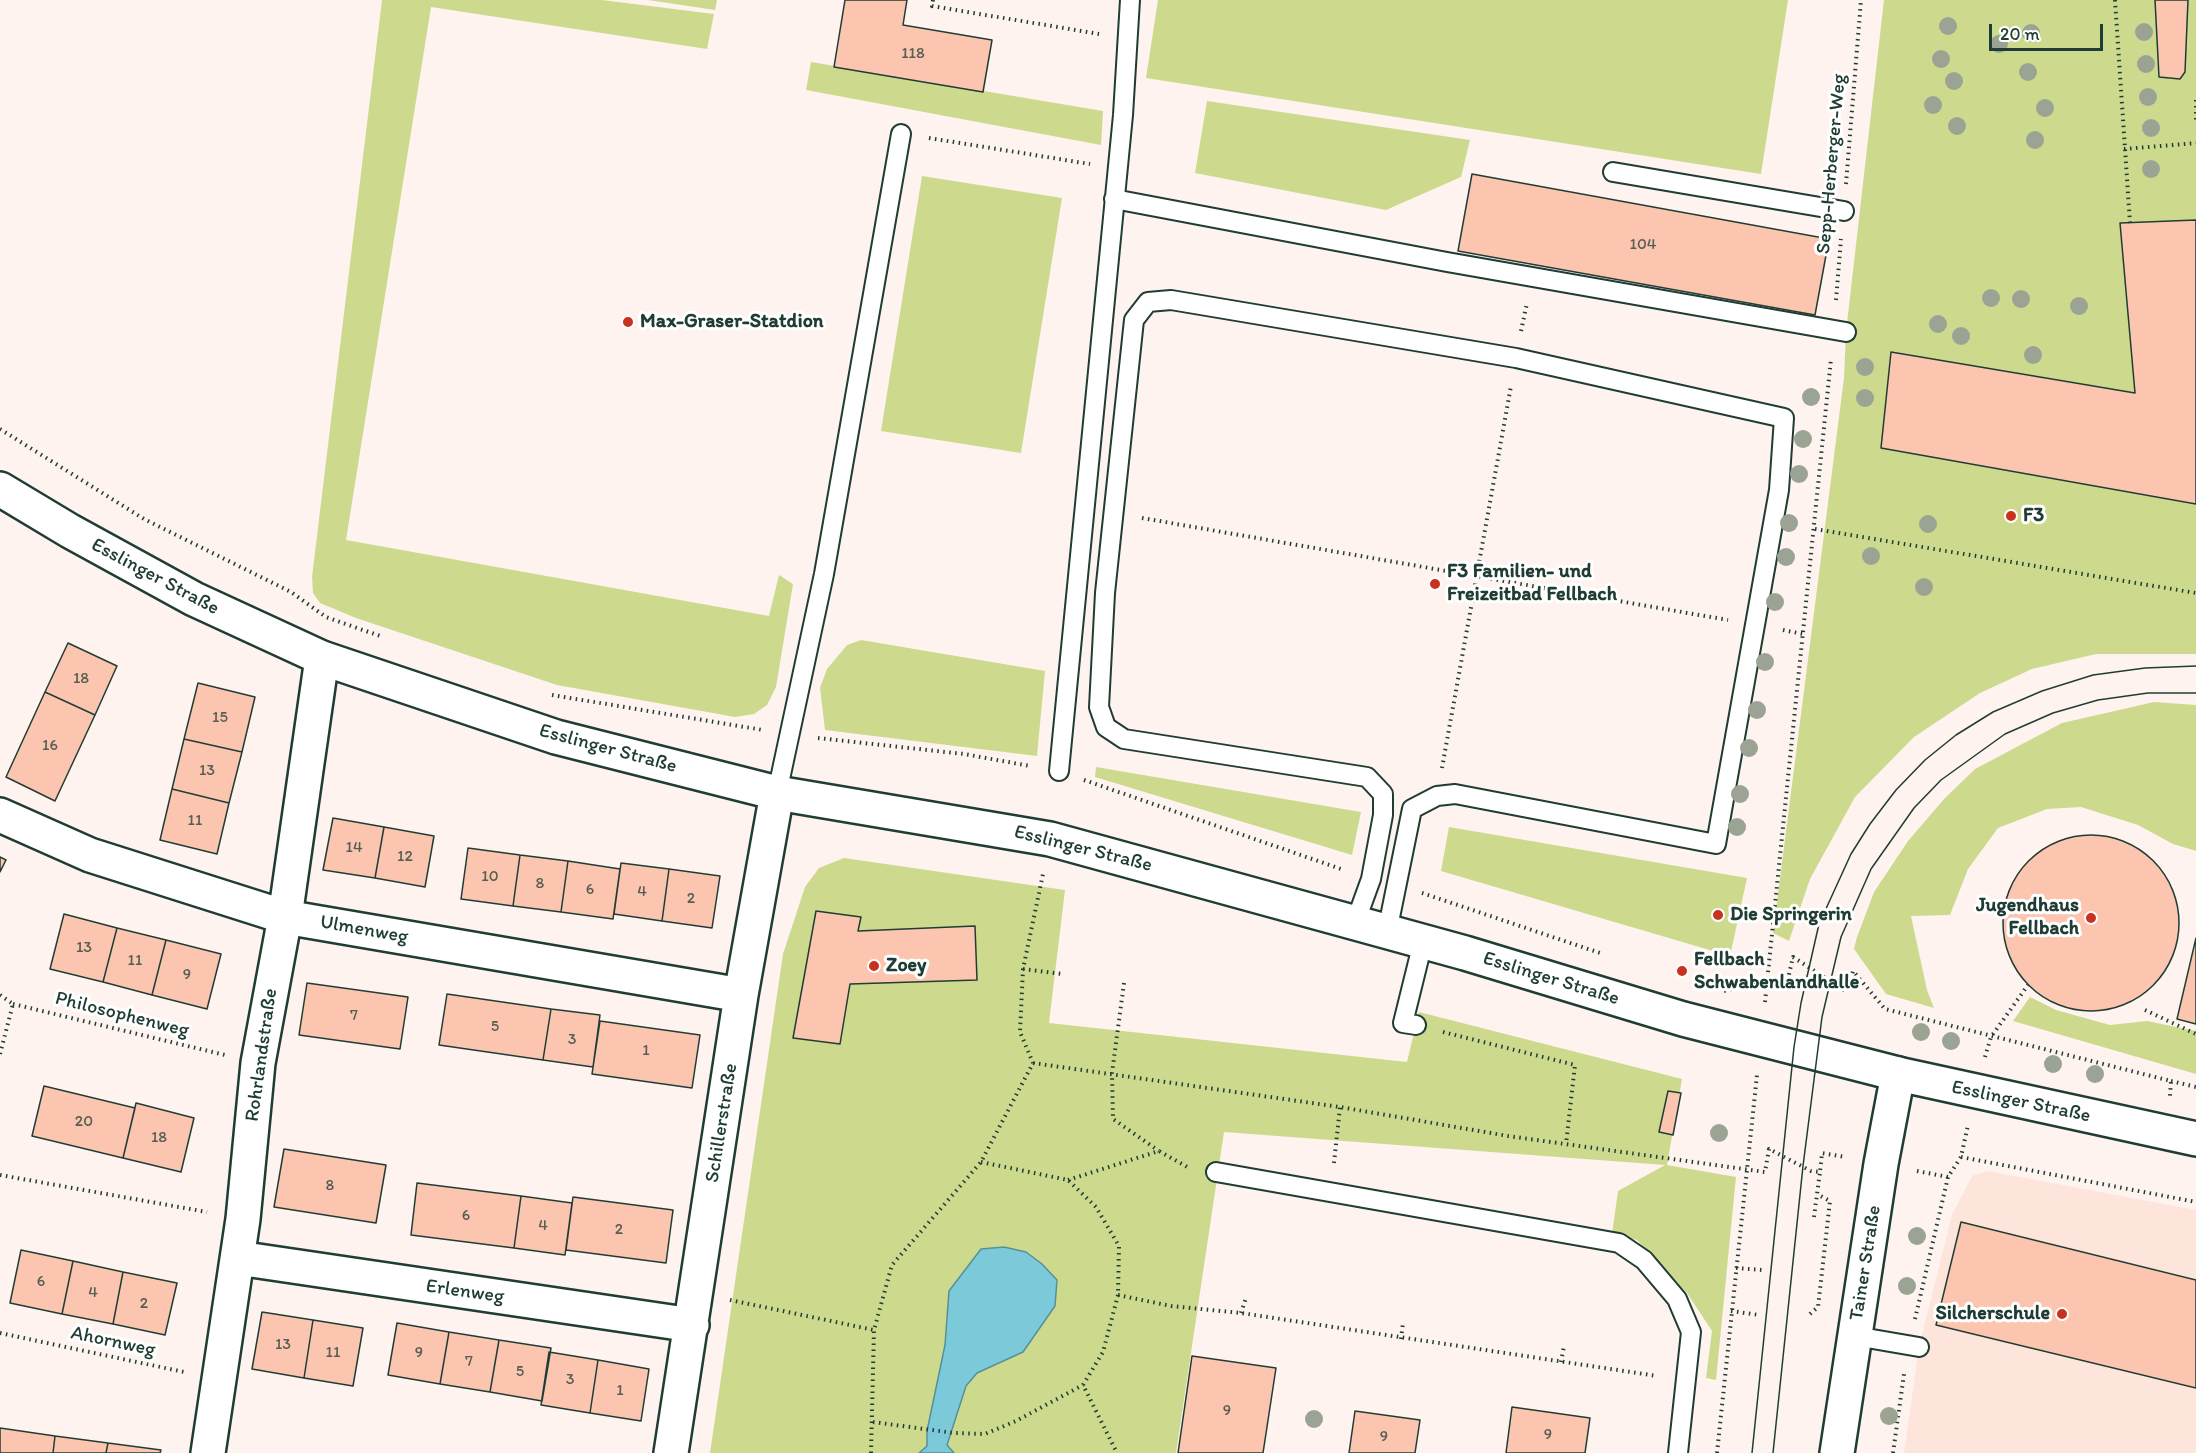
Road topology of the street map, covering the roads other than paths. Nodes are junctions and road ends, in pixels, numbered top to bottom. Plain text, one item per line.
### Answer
1 (1130, 0) edge
2 (902, 134) road end
3 (1612, 172) dead end
4 (1114, 199) junction
5 (1844, 211) road end
6 (1840, 331) road end
7 (0, 489) edge
8 (322, 658) junction
9 (1059, 771) road end
10 (777, 793) junction
11 (0, 815) edge
12 (285, 917) junction
13 (1355, 923) junction
14 (1387, 932) junction
15 (1423, 942) junction
16 (741, 995) junction
17 (1416, 1025) road end
18 (1898, 1074) junction
19 (2181, 1136) edge
20 (1216, 1172) road end
21 (238, 1258) junction
22 (692, 1325) junction
23 (1855, 1336) junction
24 (1914, 1346) road end
25 (208, 1453) edge
26 (671, 1453) edge
27 (1678, 1453) edge
28 (1837, 1453) edge

1 - 4 lane
2 - 10 lane
3 - 5 lane
4 - 6 lane
4 - 9 lane
7 - 8 street, Esslinger Straße
8 - 10 street, Esslinger Straße
8 - 12 street, Rohrlandstraße
10 - 13 street, Esslinger Straße
10 - 16 street, Schillerstraße
11 - 12 street, Ulmenweg
12 - 16 street, Ulmenweg
12 - 21 street, Rohrlandstraße
13 - 14 street, Esslinger Straße
13 - 14 lane
14 - 15 street, Esslinger Straße
15 - 17 lane
15 - 18 street, Esslinger Straße
16 - 22 street, Schillerstraße
18 - 19 street, Esslinger Straße
18 - 23 street, Tainer Straße
20 - 27 lane
21 - 22 street, Erlenweg
21 - 25 street, Rohrlandstraße
22 - 26 street, Schillerstraße
23 - 24 lane
23 - 28 street, Tainer Straße

